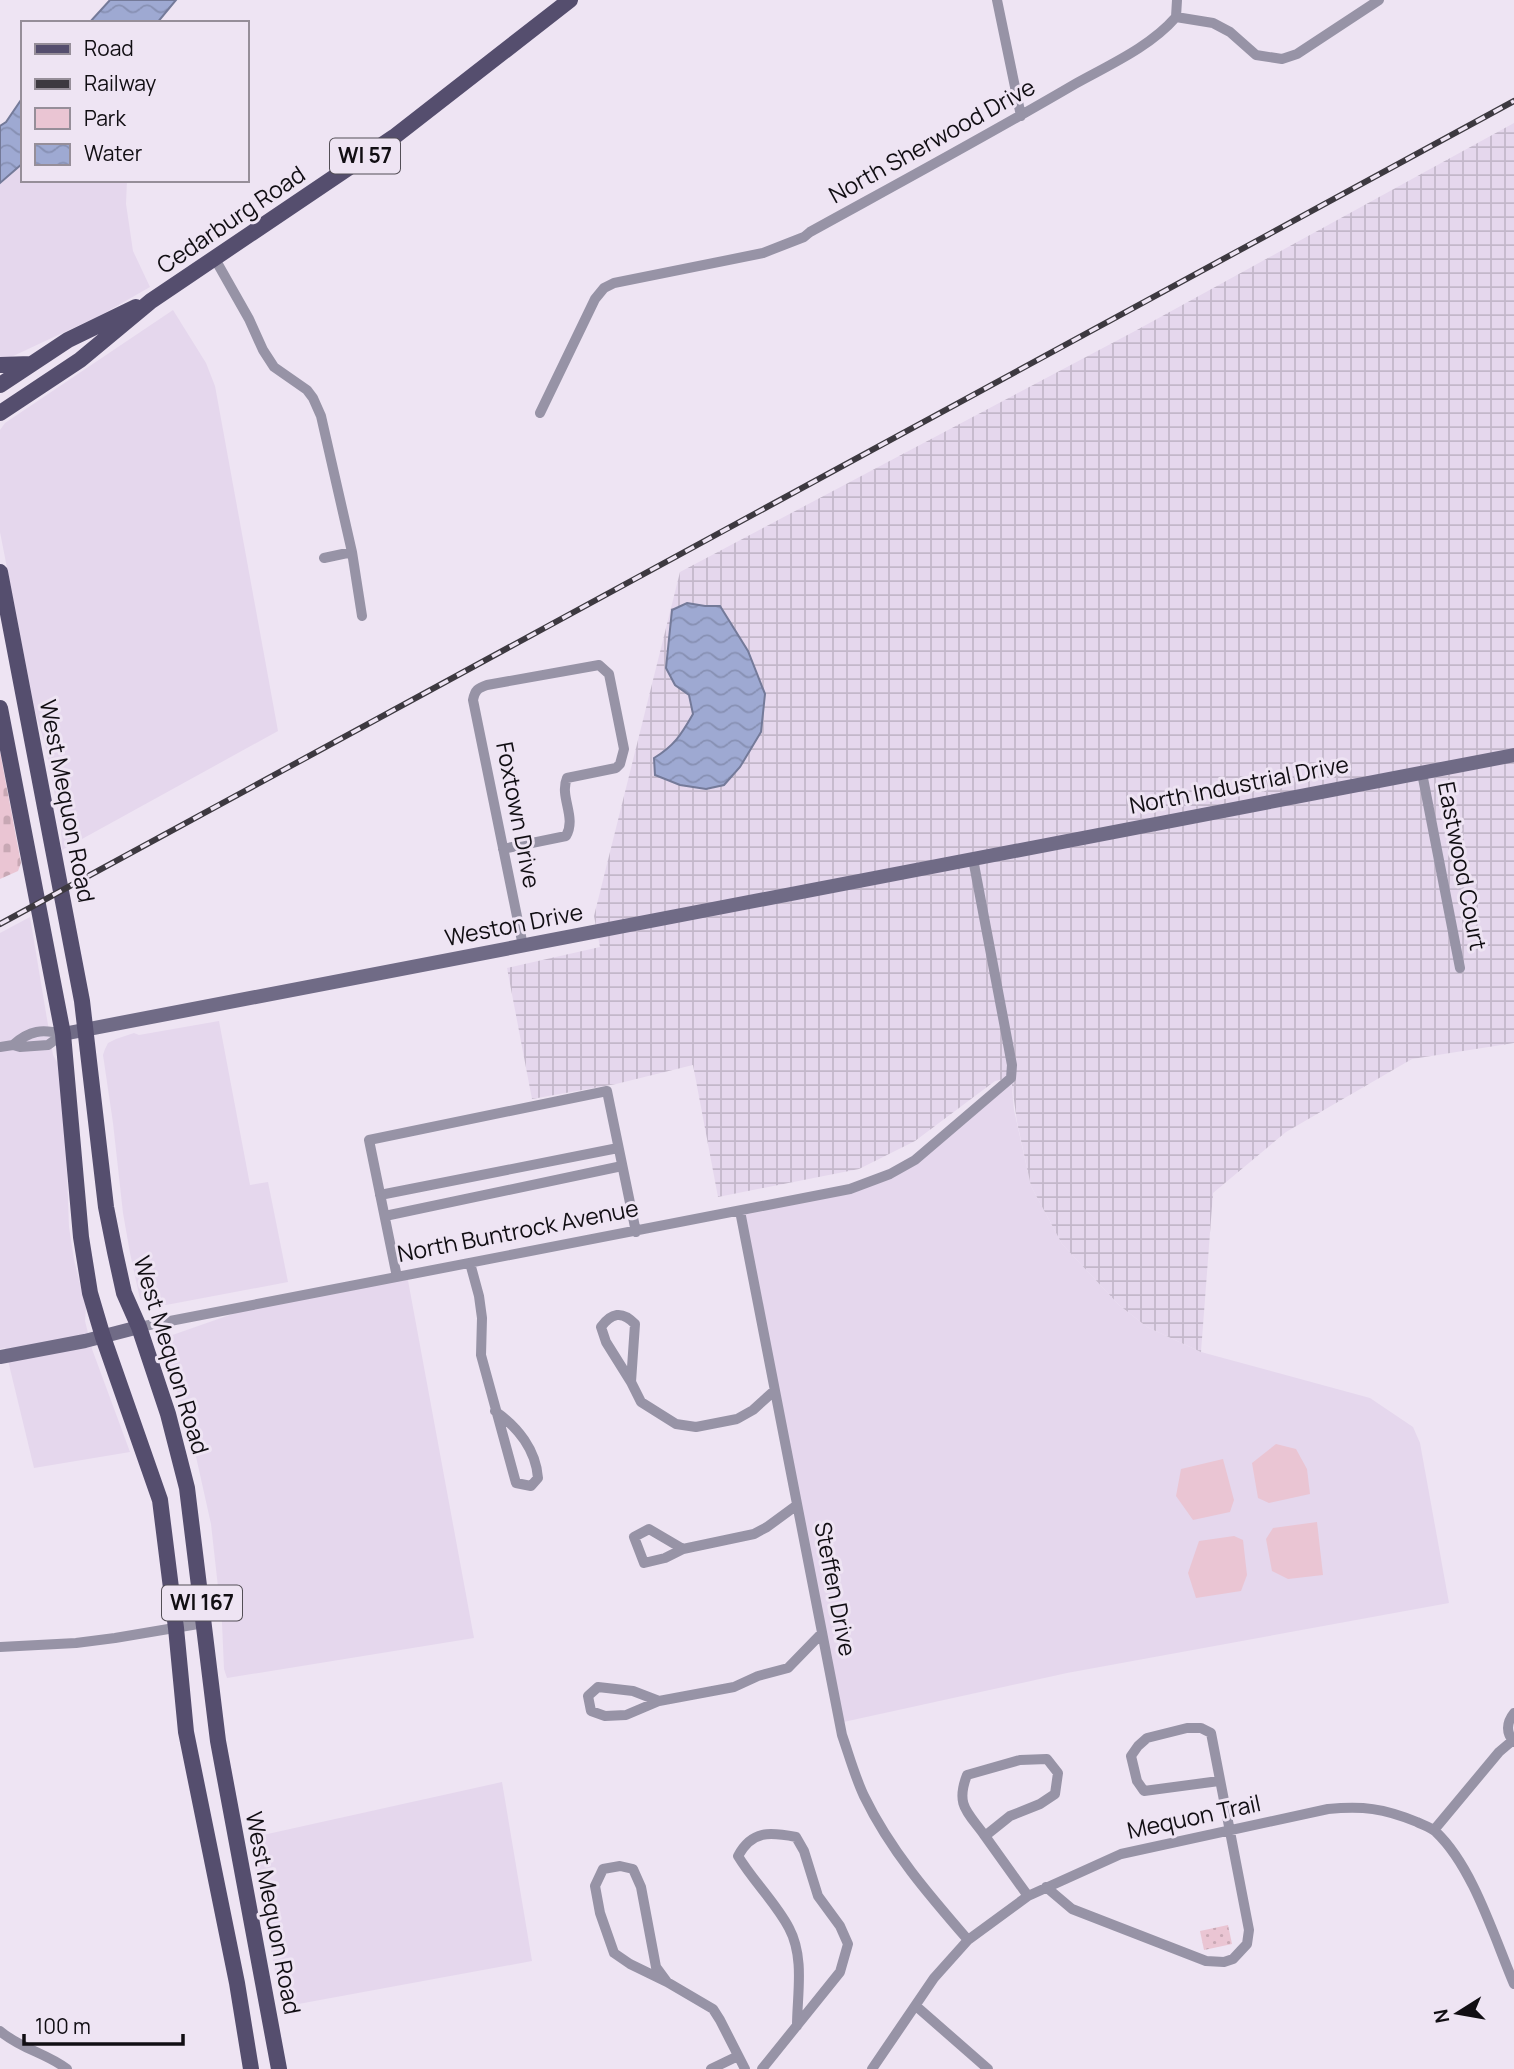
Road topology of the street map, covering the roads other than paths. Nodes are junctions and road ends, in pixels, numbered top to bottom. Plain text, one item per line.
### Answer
1 (570, 0) edge
2 (997, 0) edge
3 (1177, 0) edge
4 (1379, 0) edge
5 (1176, 17) junction
6 (1021, 116) junction
7 (215, 259) junction
8 (151, 301) junction
9 (32, 364) junction
10 (0, 365) edge
11 (0, 385) edge
12 (0, 413) edge
13 (540, 413) dead end
14 (352, 552) junction
15 (324, 558) dead end
16 (0, 572) edge
17 (362, 616) dead end
18 (0, 708) edge
19 (31, 736) junction
20 (6, 740) junction
21 (1514, 755) edge
22 (1422, 773) junction
23 (503, 849) junction
24 (973, 859) junction
25 (523, 946) junction
26 (1460, 968) dead end
27 (86, 1031) junction
28 (63, 1034) junction
29 (0, 1047) edge
30 (618, 1148) junction
31 (622, 1166) junction
32 (380, 1195) junction
33 (740, 1211) junction
34 (385, 1216) junction
35 (636, 1232) junction
36 (470, 1263) junction
37 (397, 1277) junction
38 (139, 1327) junction
39 (103, 1337) junction
40 (0, 1357) edge
41 (631, 1382) junction
42 (774, 1391) junction
43 (495, 1411) junction
44 (797, 1505) junction
45 (683, 1549) dead end
46 (204, 1623) junction
47 (176, 1628) junction
48 (822, 1633) junction
49 (0, 1647) edge
50 (659, 1701) junction
51 (1514, 1713) edge
52 (1513, 1742) edge
53 (1219, 1781) junction
54 (1231, 1830) junction
55 (1434, 1830) junction
56 (985, 1836) junction
57 (240, 1864) junction
58 (214, 1870) junction
59 (1046, 1887) junction
60 (1028, 1896) junction
61 (968, 1940) junction
62 (667, 1982) junction
63 (1514, 1984) edge
64 (916, 2006) junction
65 (797, 2026) junction
66 (0, 2031) edge
67 (738, 2056) junction
68 (67, 2069) edge
69 (251, 2069) edge
70 (279, 2069) edge
71 (711, 2069) edge
72 (745, 2069) edge
73 (762, 2069) edge
74 (872, 2069) edge
75 (988, 2069) edge

1 - 7 main road, Cedarburg Road / WI 57
2 - 6 street
3 - 5 street
4 - 5 street
5 - 6 street, North Sherwood Drive
6 - 13 street, North Sherwood Drive
7 - 8 main road, Cedarburg Road / WI 57
7 - 14 street
8 - 9 main road, Cedarburg Road / WI 57
8 - 12 main road, Cedarburg Road / WI 57
9 - 10 main road
9 - 11 main road, Cedarburg Road / WI 57
14 - 15 street
14 - 17 street
16 - 19 main road, West Mequon Road / WI 167
18 - 20 main road, West Mequon Road / WI 167
19 - 20 main road
19 - 27 main road, West Mequon Road / WI 167
20 - 28 main road, West Mequon Road / WI 167
21 - 22 street, North Industrial Drive
22 - 24 street, North Industrial Drive
22 - 26 street, Eastwood Court
23 - 23 street, Foxtown Drive
23 - 25 street, Foxtown Drive
24 - 25 street, Weston Drive
24 - 33 street, North Buntrock Avenue
25 - 27 street, Weston Drive
27 - 28 street, Weston Drive
27 - 38 main road, West Mequon Road / WI 167
28 - 29 street
28 - 39 main road, West Mequon Road / WI 167
30 - 31 street
30 - 32 street
30 - 32 street
31 - 34 street
31 - 35 street
32 - 34 street
33 - 35 street, North Buntrock Avenue
33 - 42 street, Steffen Drive
34 - 37 street
35 - 36 street, North Buntrock Avenue
36 - 37 street, North Buntrock Avenue
36 - 43 street
37 - 38 street, North Buntrock Avenue
38 - 39 street, North Buntrock Avenue
38 - 46 main road, West Mequon Road / WI 167
39 - 40 street, North Buntrock Avenue
39 - 47 main road, West Mequon Road / WI 167
41 - 41 street
41 - 42 street
42 - 44 street, Steffen Drive
43 - 43 street
44 - 45 street
44 - 48 street, Steffen Drive
46 - 47 street
46 - 57 main road, West Mequon Road / WI 167
47 - 49 street
47 - 58 main road, West Mequon Road / WI 167
48 - 50 street
48 - 61 street, Steffen Drive
50 - 50 street
51 - 52 street
52 - 55 street
53 - 53 street
53 - 54 street
54 - 55 street, Mequon Trail
54 - 59 street, Mequon Trail
54 - 59 street
55 - 63 street, Mequon Trail
56 - 56 street
56 - 60 street
57 - 58 main road
57 - 70 main road, West Mequon Road / WI 167
58 - 69 main road, West Mequon Road / WI 167
59 - 60 street, Mequon Trail
60 - 61 street, Mequon Trail
61 - 64 street, Mequon Trail
62 - 62 street
62 - 67 street
64 - 74 street, Mequon Trail
64 - 75 street
65 - 65 street
65 - 73 street
66 - 68 street
67 - 71 street
67 - 72 street

